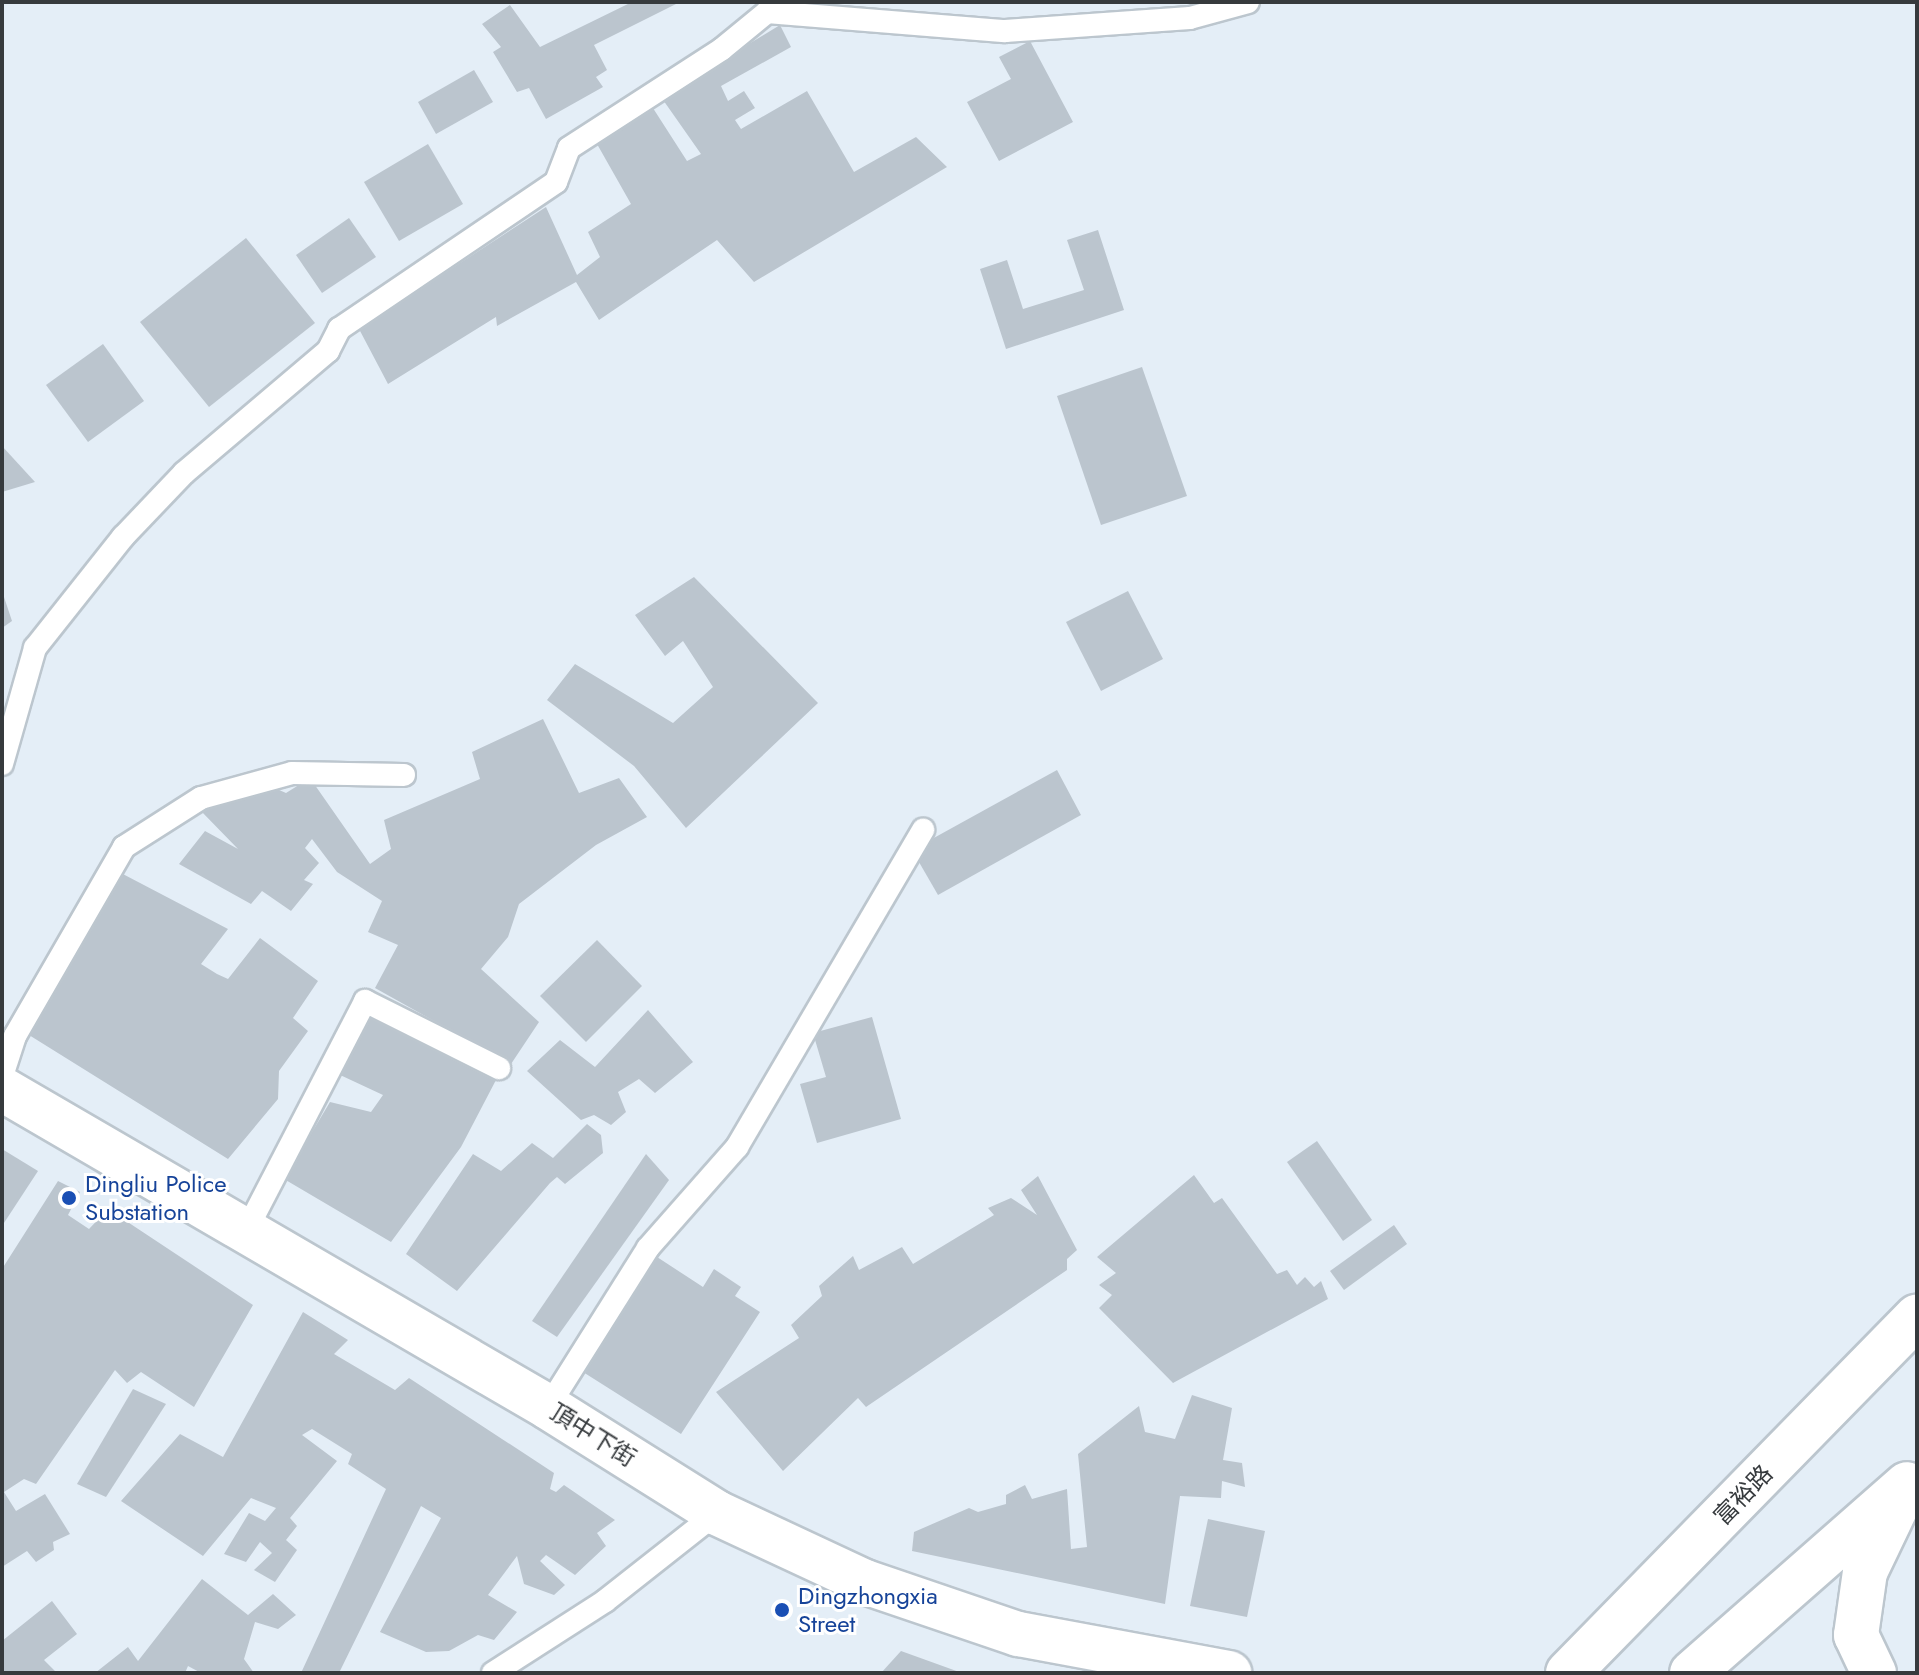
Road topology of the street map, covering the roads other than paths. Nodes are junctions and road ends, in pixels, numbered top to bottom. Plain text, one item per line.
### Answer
1 (1248, 2) edge
2 (2, 764) edge
3 (404, 775) dead end
4 (923, 830) dead end
5 (499, 1068) dead end
6 (2, 1076) edge
7 (2, 1089) edge
8 (246, 1231) junction
9 (1917, 1317) edge
10 (548, 1407) junction
11 (1912, 1479) edge
12 (717, 1513) junction
13 (493, 1673) edge
14 (1229, 1673) edge
15 (1568, 1673) edge
16 (1692, 1673) edge
17 (1874, 1673) edge

1 - 2 lane
3 - 6 lane
4 - 10 lane
5 - 8 lane
7 - 8 main road, 頂中下街
8 - 10 main road, 頂中下街
9 - 15 main road, 富裕路
10 - 12 main road, 頂中下街
11 - 16 main road
11 - 17 main road
12 - 13 lane
12 - 14 main road, 頂中下街

